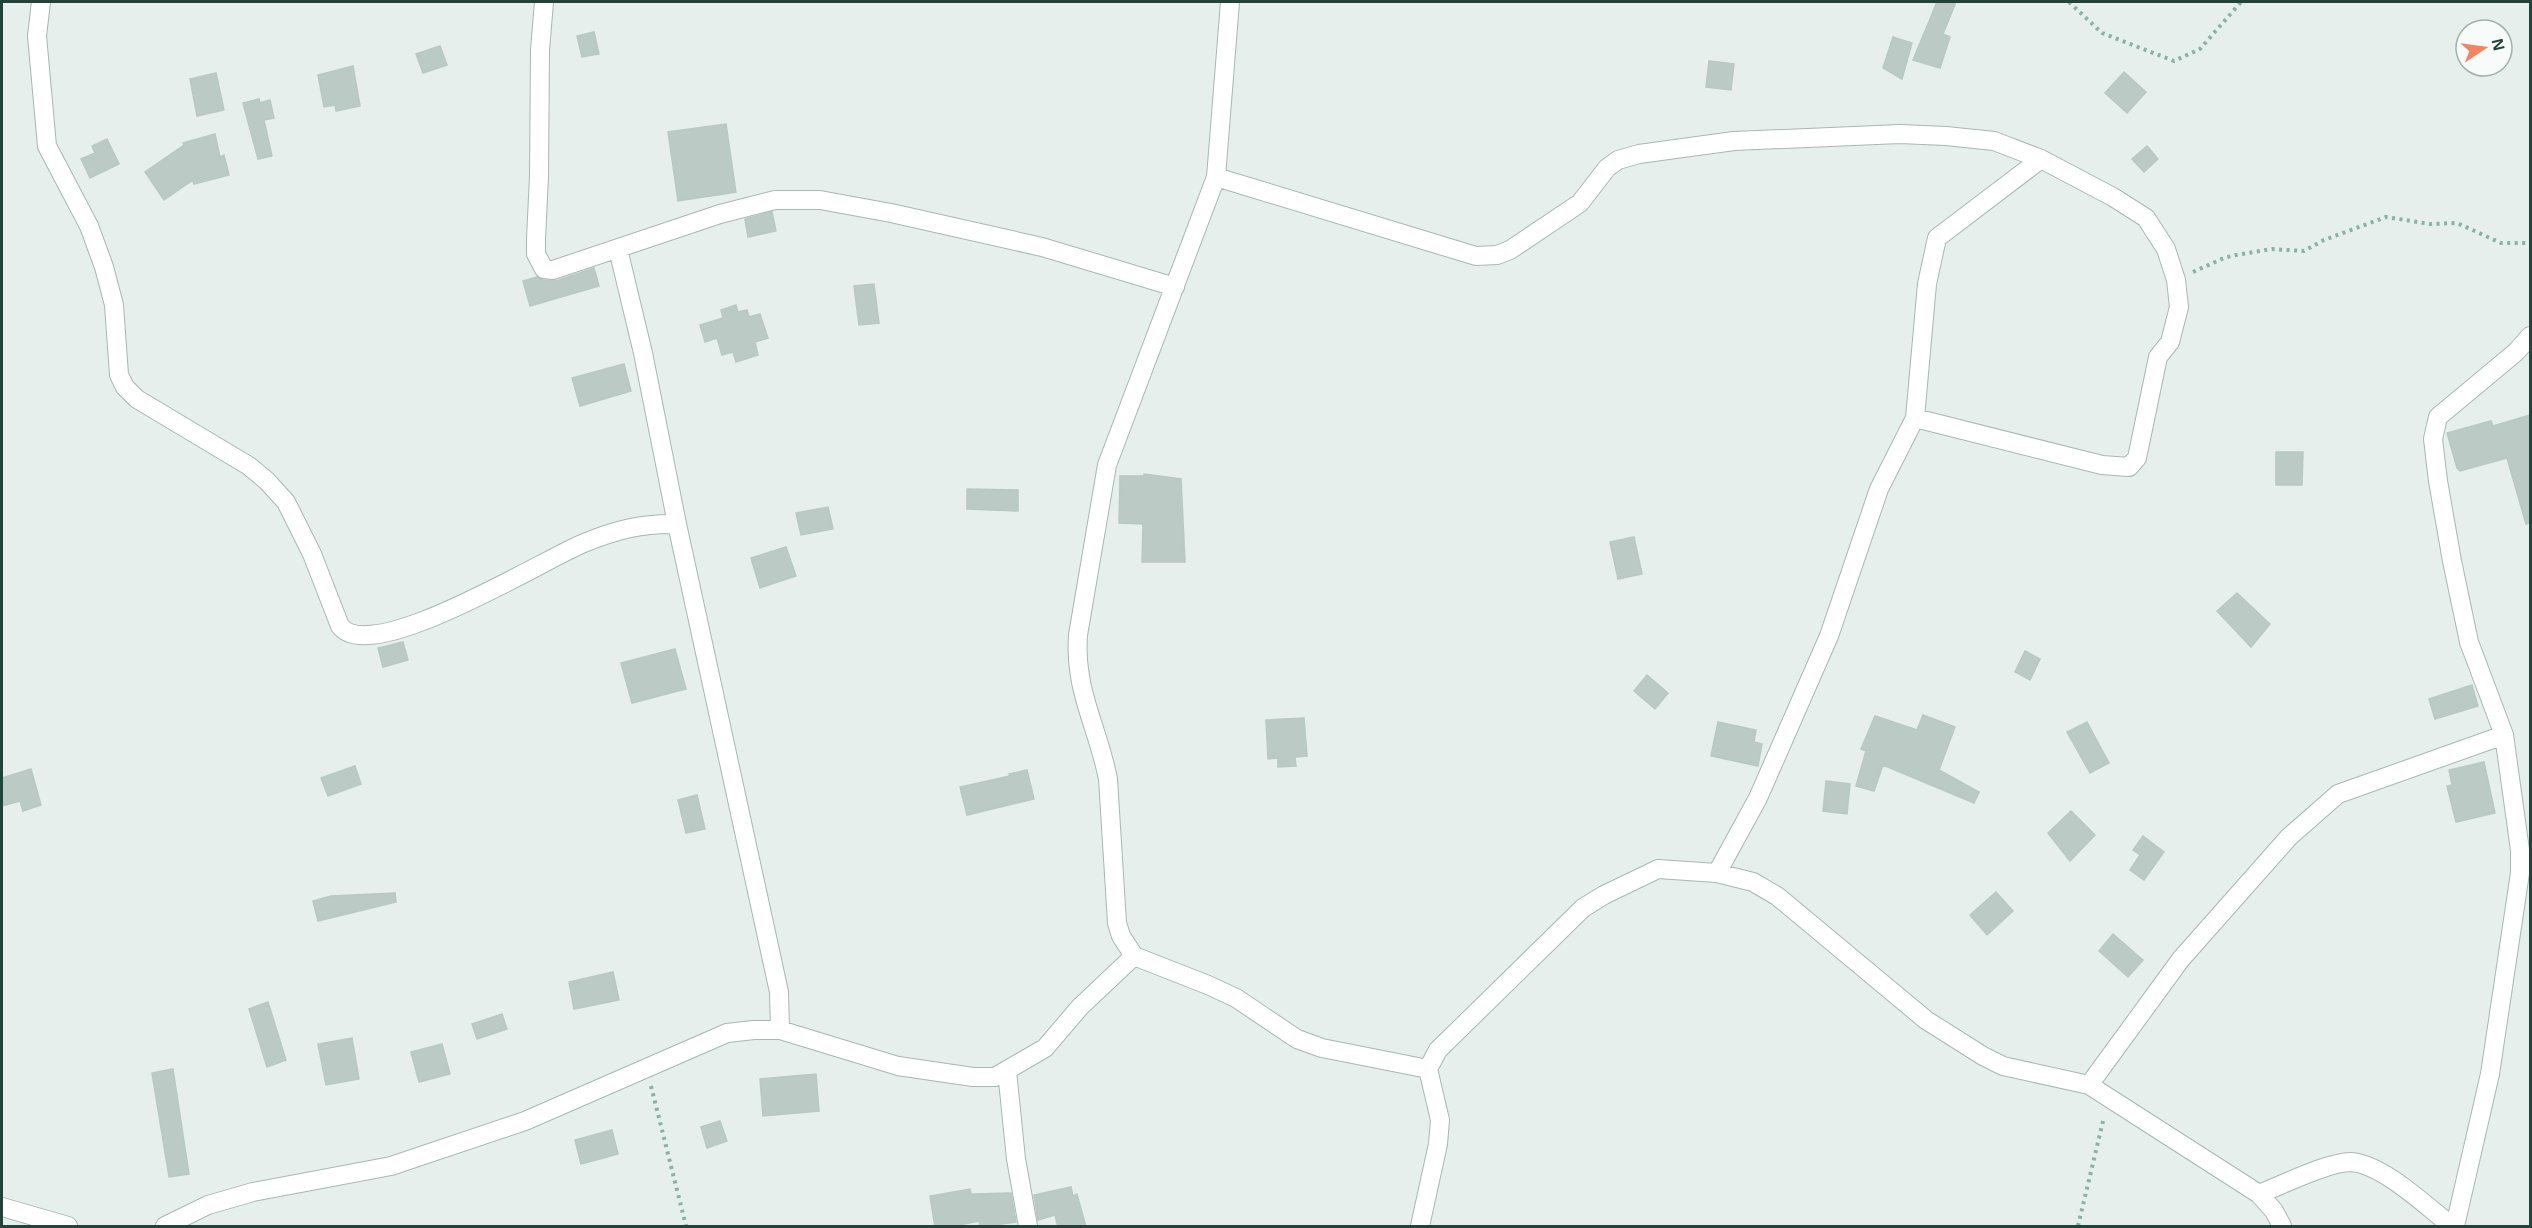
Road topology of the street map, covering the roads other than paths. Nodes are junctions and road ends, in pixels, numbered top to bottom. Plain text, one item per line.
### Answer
1 (41, 2) edge
2 (544, 2) edge
3 (1230, 2) edge
4 (2041, 159) junction
5 (1216, 177) junction
6 (618, 249) junction
7 (1175, 287) junction
8 (2530, 336) edge
9 (1915, 417) junction
10 (677, 524) junction
11 (2504, 735) junction
12 (1717, 873) junction
13 (1134, 956) junction
14 (780, 1030) junction
15 (1428, 1069) junction
16 (1007, 1071) junction
17 (2089, 1085) junction
18 (2259, 1194) junction
19 (2, 1207) edge
20 (68, 1227) edge
21 (165, 1227) edge
22 (1028, 1227) edge
23 (1420, 1227) edge
24 (2282, 1227) edge
25 (2454, 1227) edge

1 - 10 street
2 - 6 street
3 - 5 street
4 - 5 street
4 - 9 street
4 - 9 street
5 - 7 street
6 - 7 street
6 - 10 street
7 - 13 street
8 - 11 street
9 - 12 street
10 - 14 street
11 - 17 street
11 - 25 street
12 - 15 street
12 - 17 street
13 - 15 street
13 - 16 street
14 - 16 street
14 - 21 street
15 - 23 street
16 - 22 street
17 - 18 street
18 - 24 street
18 - 25 street
19 - 20 street

